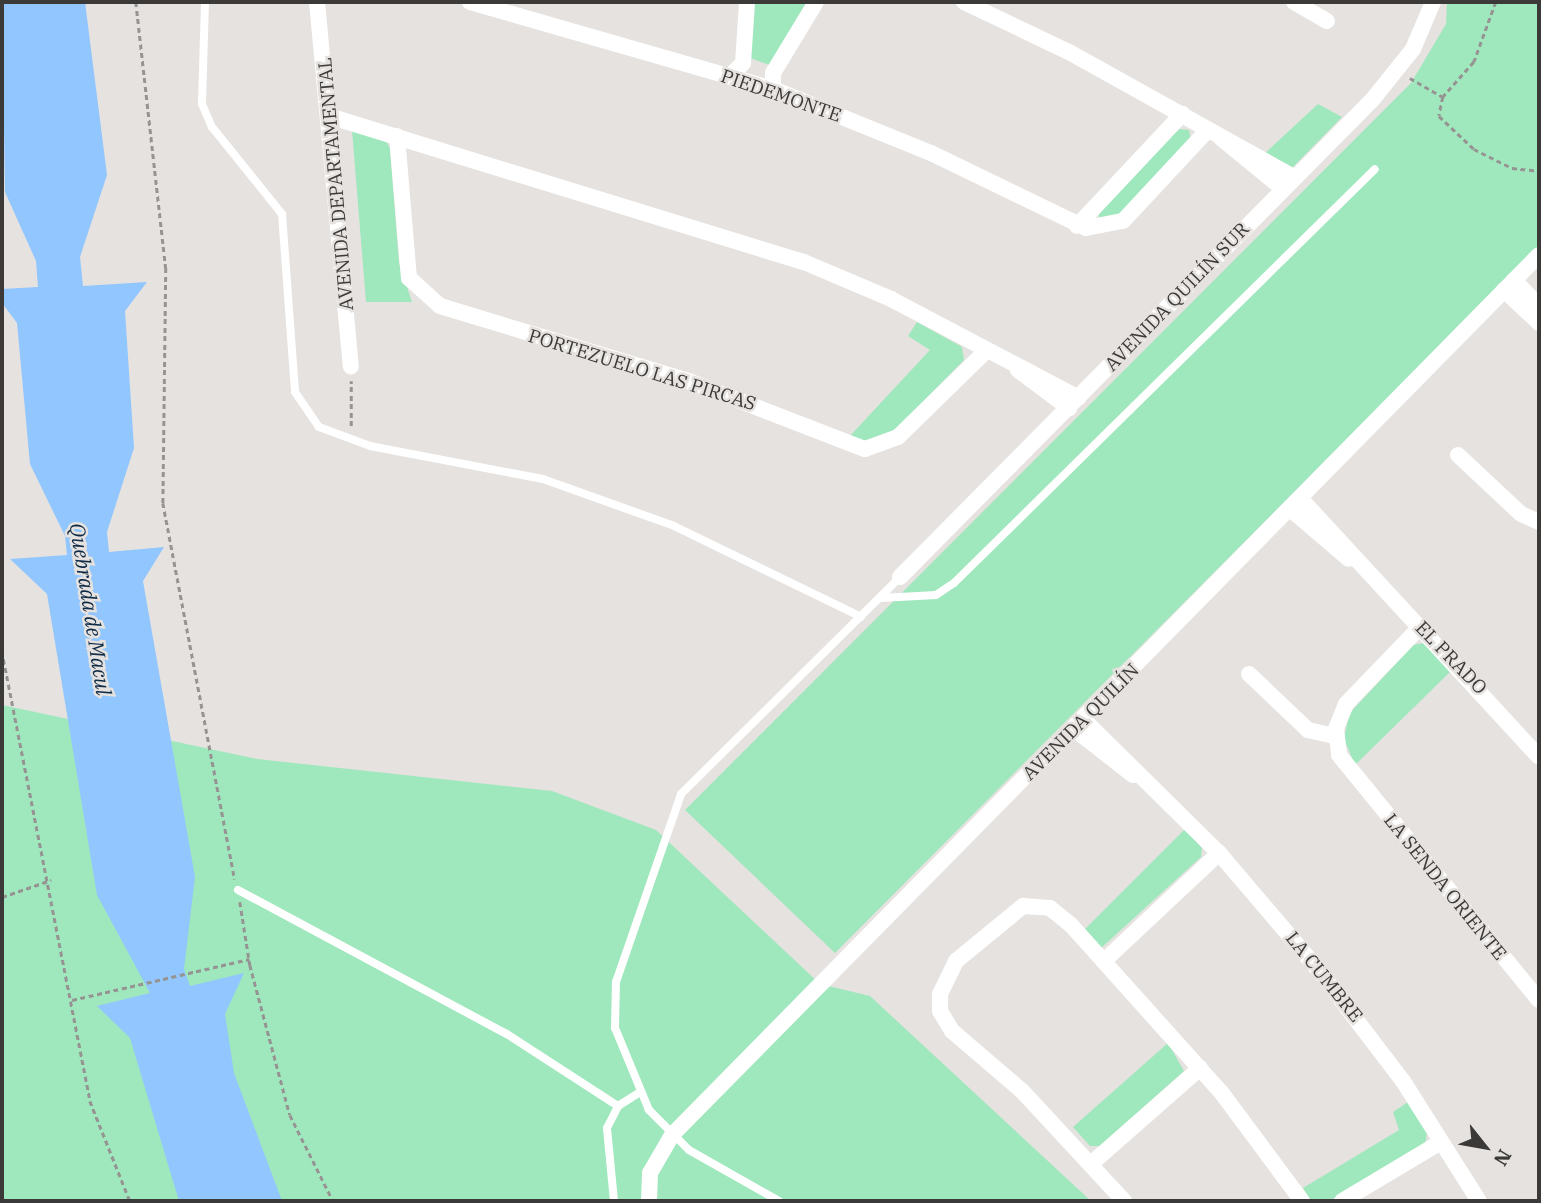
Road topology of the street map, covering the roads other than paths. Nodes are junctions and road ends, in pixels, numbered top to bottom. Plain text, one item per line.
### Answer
1 (205, 2) edge
2 (317, 2) edge
3 (470, 2) edge
4 (747, 2) edge
5 (816, 2) edge
6 (964, 2) edge
7 (1294, 2) edge
8 (1433, 2) edge
9 (1327, 21) dead end
10 (743, 63) junction
11 (729, 77) junction
12 (773, 81) junction
13 (1182, 114) junction
14 (332, 117) junction
15 (1214, 134) junction
16 (397, 136) junction
17 (1375, 169) dead end
18 (1288, 183) junction
19 (1077, 226) junction
20 (1539, 255) edge
21 (1509, 285) junction
22 (1539, 306) edge
23 (1539, 323) edge
24 (986, 351) junction
25 (351, 366) road end
26 (1074, 403) junction
27 (1458, 455) dead end
28 (1295, 504) junction
29 (1539, 522) edge
30 (900, 577) joint
31 (880, 598) junction
32 (861, 617) junction
33 (1421, 626) junction
34 (1249, 674) dead end
35 (1079, 724) junction
36 (1335, 736) junction
37 (1539, 757) edge
38 (1219, 853) junction
39 (238, 890) road end
40 (1104, 961) junction
41 (1539, 1000) edge
42 (1200, 1068) junction
43 (640, 1092) junction
44 (618, 1106) junction
45 (672, 1135) junction
46 (1441, 1142) junction
47 (1092, 1163) junction
48 (614, 1201) edge
49 (649, 1201) edge
50 (779, 1201) edge
51 (1124, 1201) edge
52 (1302, 1201) edge
53 (1342, 1201) edge
54 (1479, 1201) edge

1 - 32 lane
2 - 14 street, AVENIDA DEPARTAMENTAL
3 - 11 street, PIEDEMONTE
4 - 10 street
5 - 12 street
6 - 13 street
7 - 9 street
8 - 18 street, AVENIDA QUILÍN SUR
10 - 11 street
10 - 12 street
11 - 12 street, PIEDEMONTE
12 - 19 street, PIEDEMONTE
13 - 15 street
13 - 19 street
14 - 16 street
14 - 25 street, AVENIDA DEPARTAMENTAL
15 - 18 street
15 - 19 street, PIEDEMONTE
16 - 24 street
16 - 24 street, PORTEZUELO LAS PIRCAS
17 - 31 lane
18 - 26 street, AVENIDA QUILÍN SUR
20 - 21 street, AVENIDA QUILÍN
21 - 22 street
21 - 23 street
21 - 28 street, AVENIDA QUILÍN
24 - 26 street
26 - 30 street, AVENIDA QUILÍN SUR
27 - 29 street
28 - 33 street, EL PRADO
28 - 35 street, AVENIDA QUILÍN
30 - 31 lane
31 - 32 lane
32 - 43 lane
33 - 36 street
33 - 37 street, EL PRADO
34 - 36 street
35 - 38 street, LA CUMBRE
35 - 45 street, AVENIDA QUILÍN
36 - 41 street, LA SENDA ORIENTE
38 - 40 street
38 - 46 street, LA CUMBRE
39 - 44 lane
40 - 42 street
40 - 47 street
42 - 47 street
42 - 52 street
43 - 44 lane
43 - 45 lane
44 - 48 lane
45 - 49 street, AVENIDA QUILÍN
45 - 50 lane
46 - 53 street
46 - 54 street, LA CUMBRE
47 - 51 street

